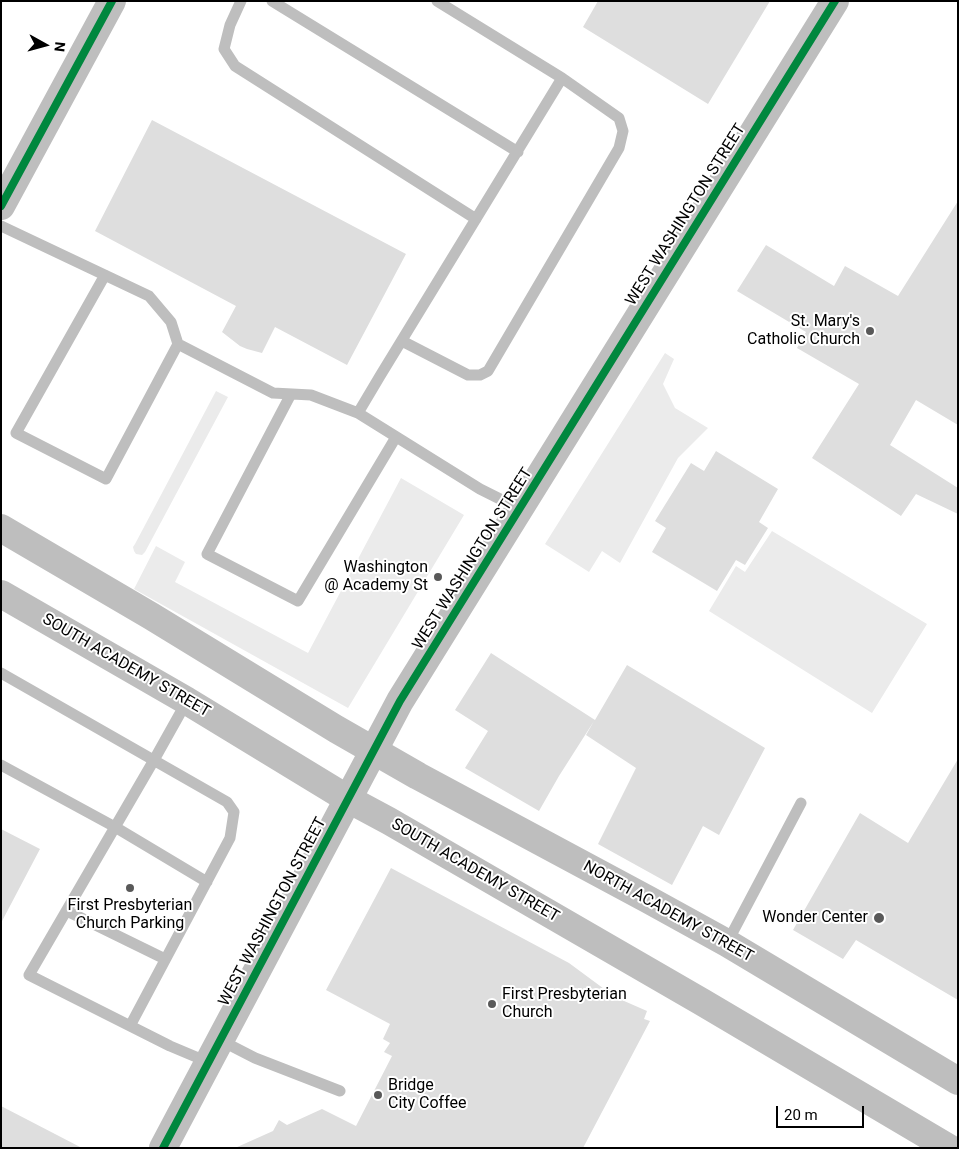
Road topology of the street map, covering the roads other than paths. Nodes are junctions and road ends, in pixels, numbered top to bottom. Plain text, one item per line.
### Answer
1 (112, 1) edge
2 (241, 1) edge
3 (272, 1) edge
4 (437, 1) edge
5 (835, 1) edge
6 (562, 78) junction
7 (518, 152) junction
8 (1, 206) edge
9 (476, 219) junction
10 (1, 226) edge
11 (105, 275) junction
12 (402, 341) junction
13 (178, 344) junction
14 (291, 394) junction
15 (358, 413) junction
16 (396, 436) junction
17 (520, 509) junction
18 (1, 528) edge
19 (1, 594) edge
20 (1, 673) edge
21 (187, 701) junction
22 (374, 751) junction
23 (154, 760) junction
24 (1, 765) edge
25 (348, 799) junction
26 (801, 803) dead end
27 (115, 827) junction
28 (207, 882) junction
29 (67, 911) junction
30 (727, 943) junction
31 (165, 959) junction
32 (130, 1026) junction
33 (214, 1051) junction
34 (958, 1080) edge
35 (340, 1091) dead end
36 (163, 1148) edge
37 (949, 1148) edge

1 - 8 main road
2 - 9 lane
3 - 7 lane
4 - 6 lane
5 - 17 main road, WEST WASHINGTON STREET
6 - 7 lane
6 - 12 lane
7 - 9 lane
9 - 12 lane
10 - 11 lane
11 - 13 lane
11 - 13 lane
12 - 15 lane
13 - 14 lane
14 - 15 lane
14 - 16 lane
15 - 16 lane
16 - 17 lane
17 - 22 main road, WEST WASHINGTON STREET
18 - 22 main road
19 - 21 main road, SOUTH ACADEMY STREET
20 - 23 lane
21 - 23 lane
21 - 25 main road, SOUTH ACADEMY STREET
22 - 25 main road, WEST WASHINGTON STREET
22 - 30 main road, NORTH ACADEMY STREET
23 - 27 lane
23 - 28 lane
24 - 27 lane
25 - 33 main road, WEST WASHINGTON STREET
25 - 37 main road, SOUTH ACADEMY STREET
26 - 30 lane
27 - 28 lane
27 - 29 lane
28 - 31 lane
29 - 31 lane
29 - 32 lane
30 - 34 main road, NORTH ACADEMY STREET
31 - 32 lane
32 - 33 lane
33 - 35 lane
33 - 36 main road, WEST WASHINGTON STREET

